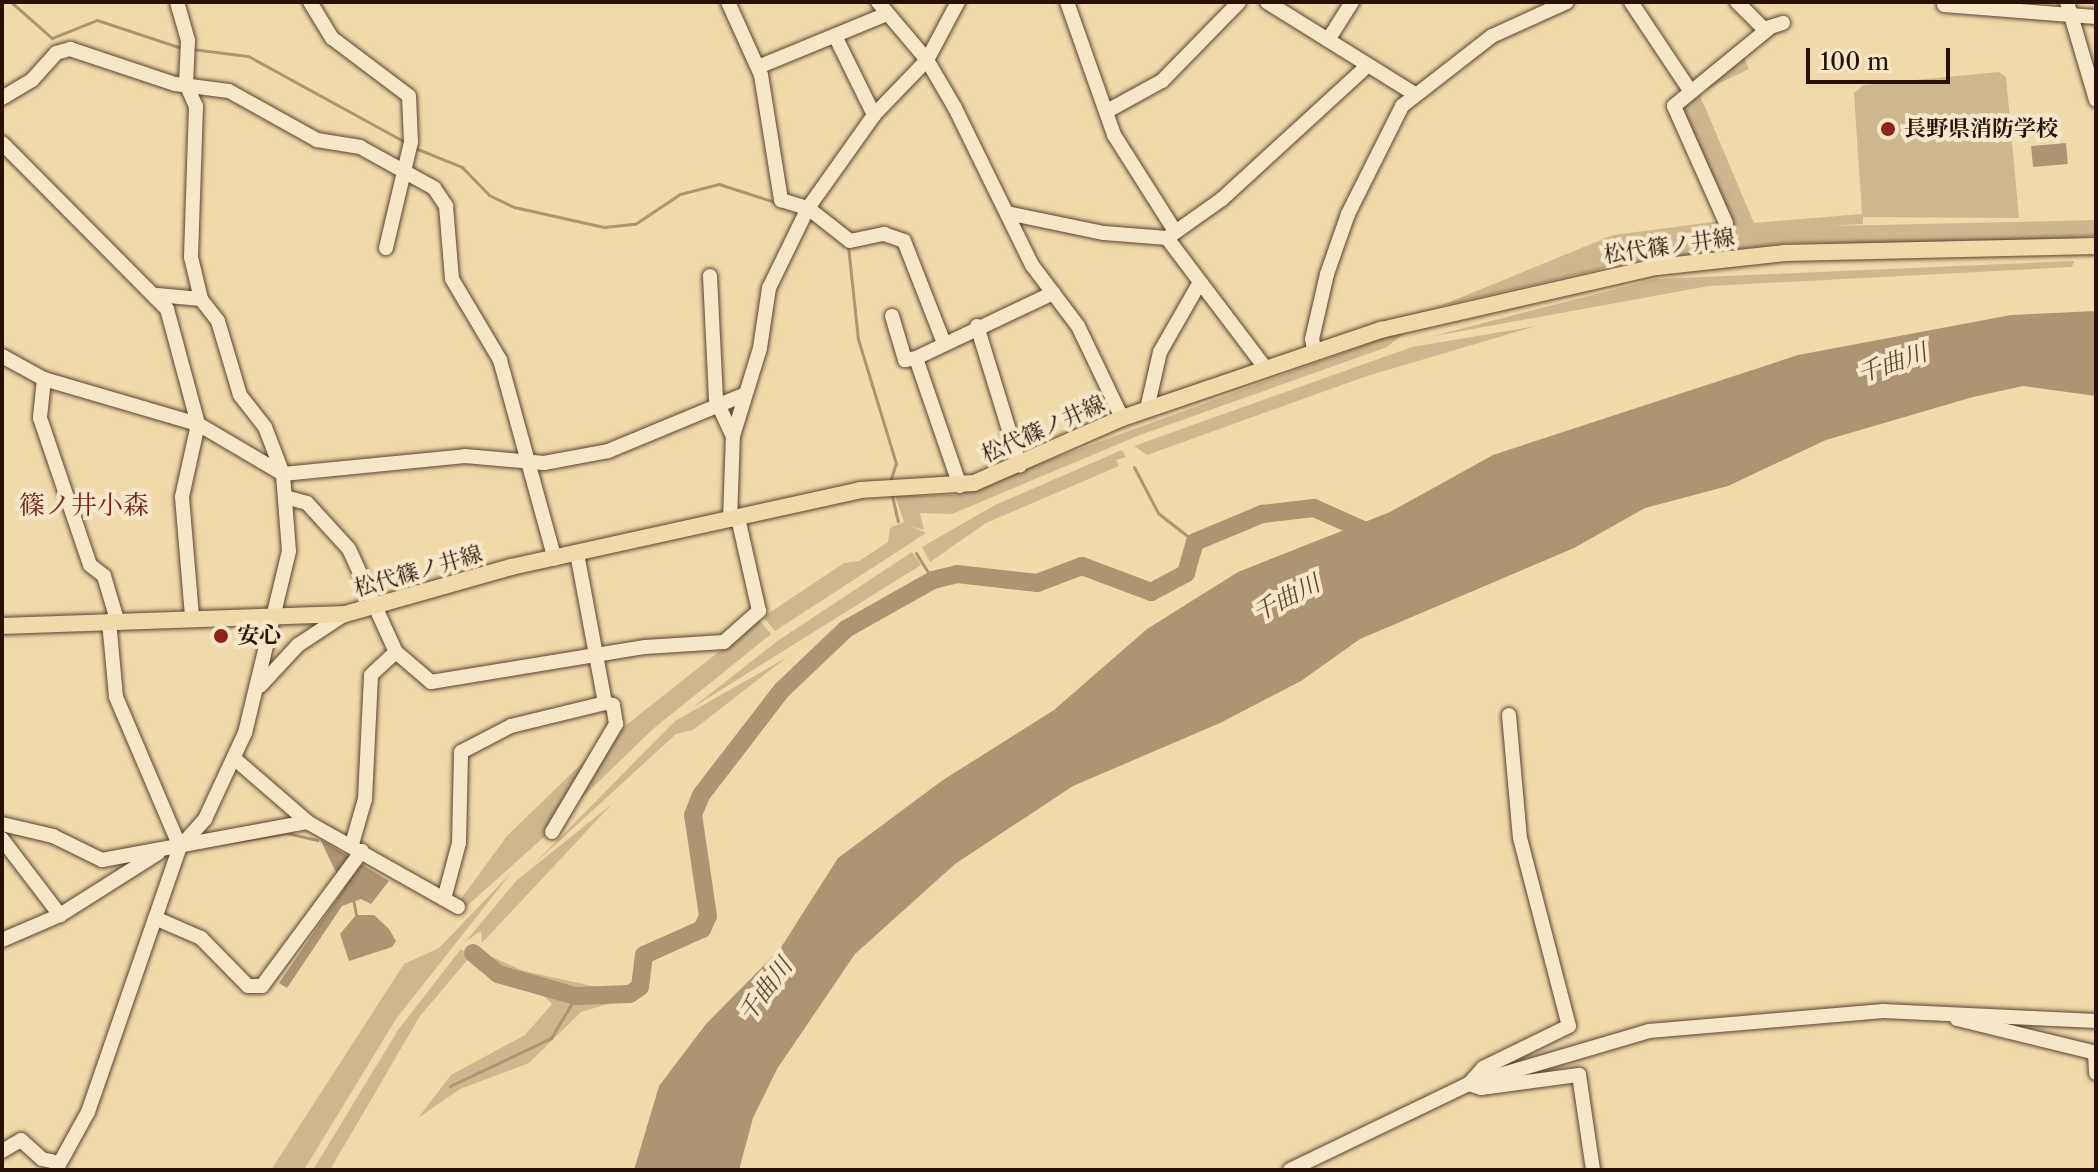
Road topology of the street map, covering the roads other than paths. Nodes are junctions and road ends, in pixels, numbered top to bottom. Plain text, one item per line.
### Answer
1 (177, 2) edge
2 (310, 2) edge
3 (728, 2) edge
4 (958, 2) edge
5 (1067, 2) edge
6 (1239, 2) edge
7 (1267, 2) edge
8 (1352, 2) edge
9 (1567, 2) edge
10 (1631, 2) edge
11 (1737, 2) edge
12 (1944, 5) dead end
13 (2068, 7) edge
14 (881, 8) edge
15 (2096, 17) edge
16 (1783, 23) dead end
17 (1768, 29) junction
18 (836, 38) junction
19 (1328, 40) junction
20 (927, 60) junction
21 (1367, 66) junction
22 (758, 67) junction
23 (2092, 71) edge
24 (186, 84) junction
25 (1691, 92) junction
26 (1415, 94) junction
27 (2, 98) edge
28 (2096, 100) edge
29 (1109, 110) junction
30 (874, 115) junction
31 (2, 143) edge
32 (404, 169) junction
33 (808, 208) junction
34 (1007, 213) junction
35 (1726, 223) dead end
36 (1171, 234) junction
37 (2096, 246) edge
38 (386, 248) dead end
39 (710, 276) dead end
40 (1199, 284) junction
41 (1053, 293) junction
42 (157, 295) junction
43 (201, 299) junction
44 (892, 316) dead end
45 (977, 326) junction
46 (944, 343) junction
47 (1315, 353) junction
48 (2, 356) edge
49 (916, 358) junction
50 (1266, 369) junction
51 (44, 379) junction
52 (743, 395) junction
53 (718, 406) junction
54 (1147, 409) junction
55 (1122, 418) junction
56 (198, 424) junction
57 (733, 436) junction
58 (530, 461) junction
59 (1020, 466) junction
60 (283, 474) junction
61 (960, 486) junction
62 (285, 497) junction
63 (734, 519) junction
64 (577, 554) junction
65 (555, 559) junction
66 (374, 607) junction
67 (345, 614) junction
68 (192, 617) junction
69 (273, 617) junction
70 (113, 620) junction
71 (2, 626) edge
72 (396, 652) junction
73 (597, 654) junction
74 (257, 692) junction
75 (605, 703) junction
76 (1509, 715) dead end
77 (235, 759) junction
78 (307, 822) junction
79 (2, 824) edge
80 (552, 832) dead end
81 (2, 839) edge
82 (180, 847) junction
83 (358, 850) junction
84 (158, 852) junction
85 (60, 915) junction
86 (155, 918) junction
87 (2, 940) edge
88 (1933, 1014) junction
89 (2096, 1021) edge
90 (2096, 1053) edge
91 (2096, 1073) edge
92 (1469, 1084) junction
93 (2, 1151) edge
94 (58, 1166) edge
95 (1290, 1170) edge
96 (1593, 1170) edge

1 - 24 street
2 - 32 street
3 - 22 street
4 - 20 street
5 - 29 street
6 - 29 street
7 - 19 street
8 - 19 street
9 - 26 street
10 - 25 street
11 - 17 street
12 - 13 street
13 - 15 street
13 - 23 street
14 - 18 street
14 - 20 street
16 - 17 street
17 - 25 street
18 - 22 street
18 - 30 street
19 - 21 street
20 - 30 street
20 - 34 street
21 - 26 street
21 - 36 street
22 - 33 street
23 - 28 street
24 - 27 street
24 - 32 street
24 - 43 street
25 - 35 street
26 - 47 street
29 - 36 street
30 - 33 street
31 - 42 street
32 - 38 street
32 - 58 street
33 - 46 street
33 - 52 street
34 - 36 street
34 - 41 street
36 - 40 street
37 - 47 main road, 松代篠ノ井線
39 - 53 street
40 - 50 street
40 - 54 street
41 - 45 street
41 - 55 street
42 - 43 street
42 - 56 street
43 - 60 street
44 - 49 street
45 - 46 street
45 - 59 street
46 - 49 street
47 - 50 main road, 松代篠ノ井線
48 - 51 street
49 - 61 street
50 - 54 main road, 松代篠ノ井線
51 - 56 street
51 - 70 street
52 - 53 street
52 - 57 street
53 - 57 street
53 - 58 street
54 - 55 main road, 松代篠ノ井線
55 - 59 main road, 松代篠ノ井線
56 - 60 street
56 - 68 street
57 - 63 street
58 - 60 street
58 - 65 street
59 - 61 main road, 松代篠ノ井線
60 - 62 street
61 - 63 main road, 松代篠ノ井線
62 - 66 street
62 - 69 street
63 - 64 main road, 松代篠ノ井線
63 - 73 street
64 - 65 main road, 松代篠ノ井線
64 - 73 street
65 - 66 main road, 松代篠ノ井線
66 - 67 main road, 松代篠ノ井線
66 - 72 street
67 - 69 main road, 松代篠ノ井線
67 - 74 street
68 - 69 main road, 松代篠ノ井線
68 - 70 main road, 松代篠ノ井線
69 - 74 street
70 - 71 main road, 松代篠ノ井線
70 - 82 street
72 - 73 street
72 - 83 street
73 - 75 street
74 - 77 street
75 - 80 street
75 - 83 street
76 - 92 street
77 - 78 street
77 - 82 street
78 - 82 street
78 - 83 street
79 - 84 street
81 - 85 street
82 - 84 street
82 - 86 street
83 - 86 street
84 - 85 street
85 - 87 street
86 - 94 street
88 - 89 street
88 - 90 street
88 - 92 street
90 - 91 street
92 - 95 street
92 - 96 street
93 - 94 street

